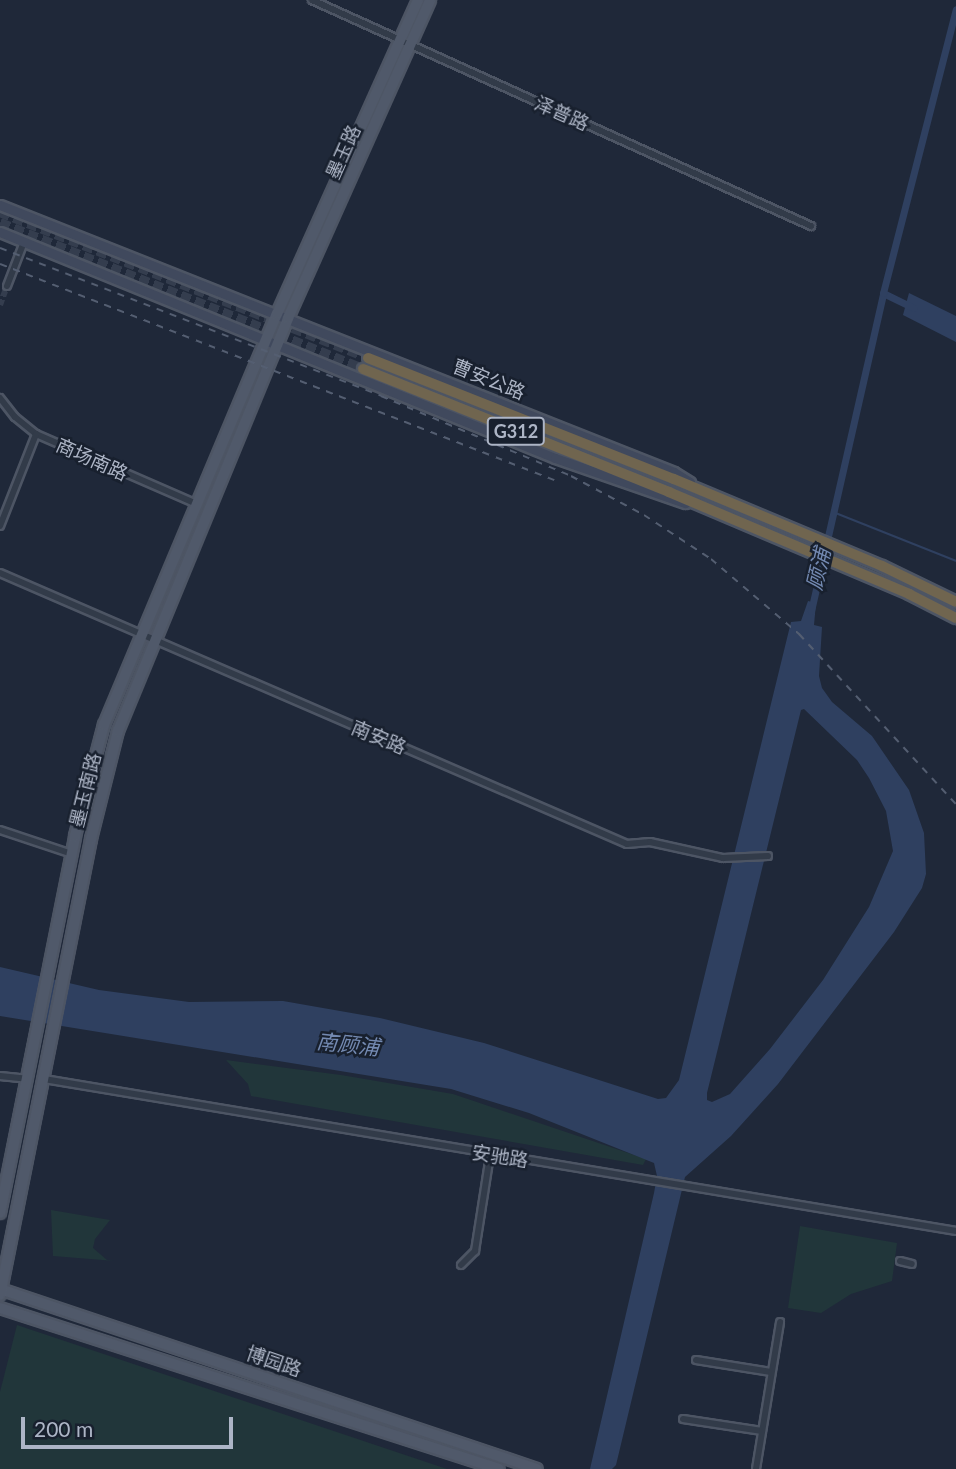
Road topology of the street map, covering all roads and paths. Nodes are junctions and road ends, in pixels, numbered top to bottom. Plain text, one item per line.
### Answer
1 (312, 0) edge
2 (418, 0) edge
3 (430, 0) edge
4 (406, 42) junction
5 (0, 205) edge
6 (811, 226) dead end
7 (0, 232) edge
8 (24, 242) junction
9 (7, 286) dead end
10 (277, 314) junction
11 (288, 318) junction
12 (267, 341) junction
13 (278, 346) junction
14 (0, 398) edge
15 (36, 434) junction
16 (713, 495) junction
17 (197, 504) junction
18 (706, 508) junction
19 (0, 526) edge
20 (0, 573) edge
21 (956, 602) edge
22 (956, 618) edge
23 (141, 634) junction
24 (154, 639) junction
25 (0, 830) edge
26 (72, 854) junction
27 (768, 856) dead end
28 (0, 1076) edge
29 (27, 1079) junction
30 (44, 1079) junction
31 (490, 1155) junction
32 (2, 1191) edge
33 (0, 1213) edge
34 (956, 1231) edge
35 (900, 1261) dead end
36 (912, 1264) dead end
37 (461, 1265) dead end
38 (0, 1291) edge
39 (0, 1308) edge
40 (780, 1322) dead end
41 (696, 1360) dead end
42 (771, 1373) junction
43 (682, 1419) dead end
44 (762, 1431) junction
45 (499, 1469) edge
46 (537, 1469) edge
47 (756, 1469) edge

1 - 4 street, 泽普路
2 - 4 main road, 墨玉路
3 - 4 main road, 墨玉路
4 - 6 street, 泽普路
4 - 10 main road, 墨玉路
4 - 11 main road, 墨玉路
5 - 10 main road, 曹安公路
7 - 8 main road
8 - 9 street
8 - 12 main road
10 - 11 main road, 曹安公路
10 - 12 main road, 墨玉南路
11 - 13 main road, 墨玉南路
11 - 16 main road, 曹安公路
12 - 13 main road, 曹安公路
12 - 17 main road, 墨玉南路
13 - 18 main road, 曹安公路
13 - 24 main road, 墨玉南路
14 - 15 street, 商场南路
15 - 17 street, 商场南路
15 - 19 street
16 - 18 highway, 曹安公路 / G312
16 - 21 highway, 曹安公路 / G312
17 - 23 main road, 墨玉南路
18 - 22 highway, 曹安公路 / G312
20 - 23 street, 南安路
23 - 24 street, 南安路
23 - 26 main road, 墨玉南路
24 - 27 street, 南安路
24 - 30 main road, 墨玉南路
25 - 26 street
26 - 29 main road, 墨玉南路
28 - 29 street
29 - 32 main road, 墨玉南路
30 - 31 street, 安驰路
30 - 38 main road, 墨玉南路
31 - 34 street, 安驰路
31 - 37 street
32 - 33 main road, 墨玉南路
35 - 36 street
38 - 46 main road, 博园路
39 - 45 main road, 博园路
40 - 42 street
41 - 42 street
42 - 44 street
43 - 44 street
44 - 47 street

